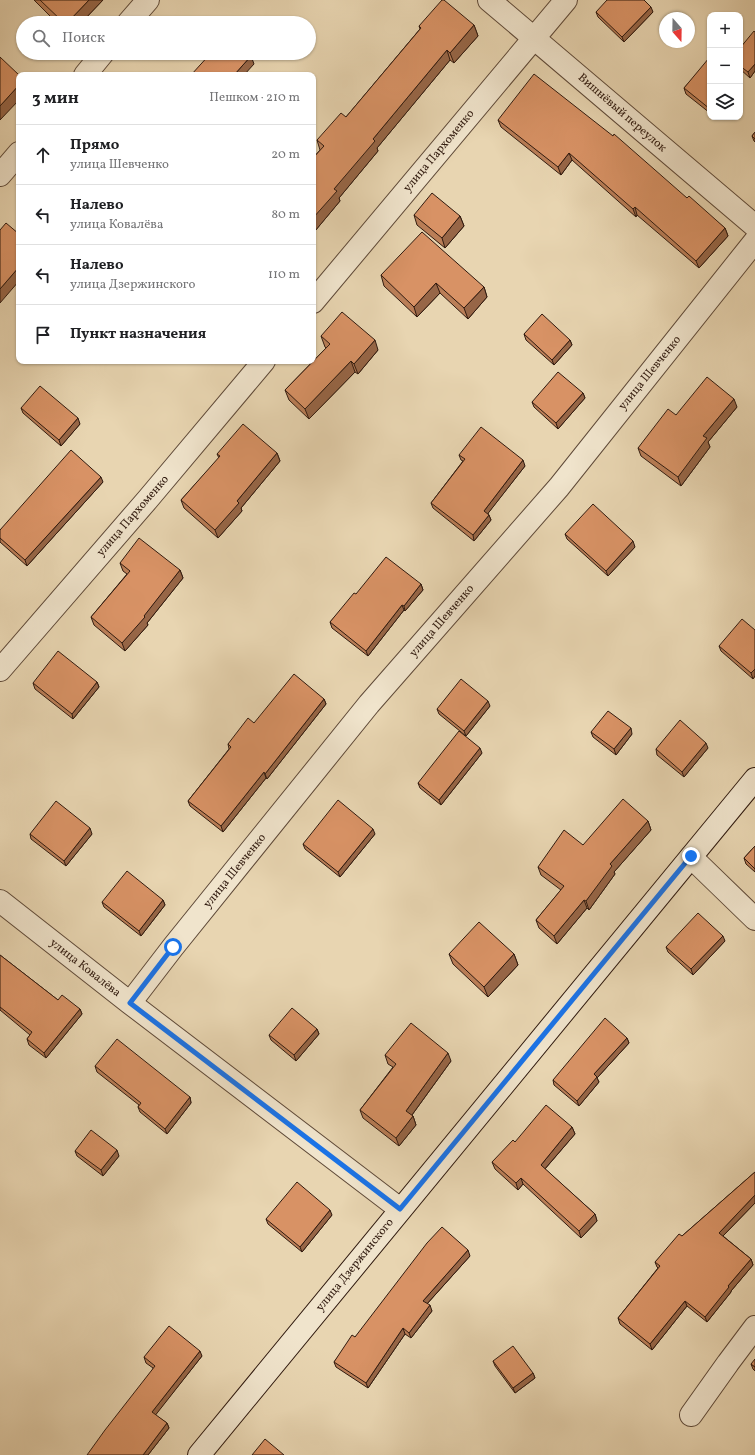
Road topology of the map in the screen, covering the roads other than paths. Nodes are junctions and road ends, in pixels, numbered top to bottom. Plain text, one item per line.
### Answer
1 (148, 0) edge
2 (489, 0) edge
3 (566, 0) edge
4 (134, 16) edge
5 (534, 38) junction
6 (97, 60) edge
7 (87, 72) edge
8 (16, 156) edge
9 (0, 175) edge
10 (755, 226) edge
11 (755, 241) edge
12 (316, 298) edge
13 (262, 364) edge
14 (0, 670) edge
15 (755, 779) edge
16 (691, 856) junction
17 (0, 901) edge
18 (755, 919) edge
19 (130, 1003) junction
20 (400, 1209) junction
21 (755, 1327) edge
22 (691, 1415) dead end
23 (199, 1455) edge

1 - 4 street
2 - 5 street, Вишнёвый переулок
3 - 5 street, улица Пархоменко
5 - 10 street, Вишнёвый переулок
5 - 12 street, улица Пархоменко
6 - 7 street
8 - 9 street
11 - 19 street, улица Шевченко
13 - 14 street, улица Пархоменко
15 - 16 street, улица Дзержинского
16 - 18 street
16 - 20 street, улица Дзержинского
17 - 19 street, улица Ковалёва
19 - 20 street, улица Ковалёва
20 - 23 street, улица Дзержинского
21 - 22 street

